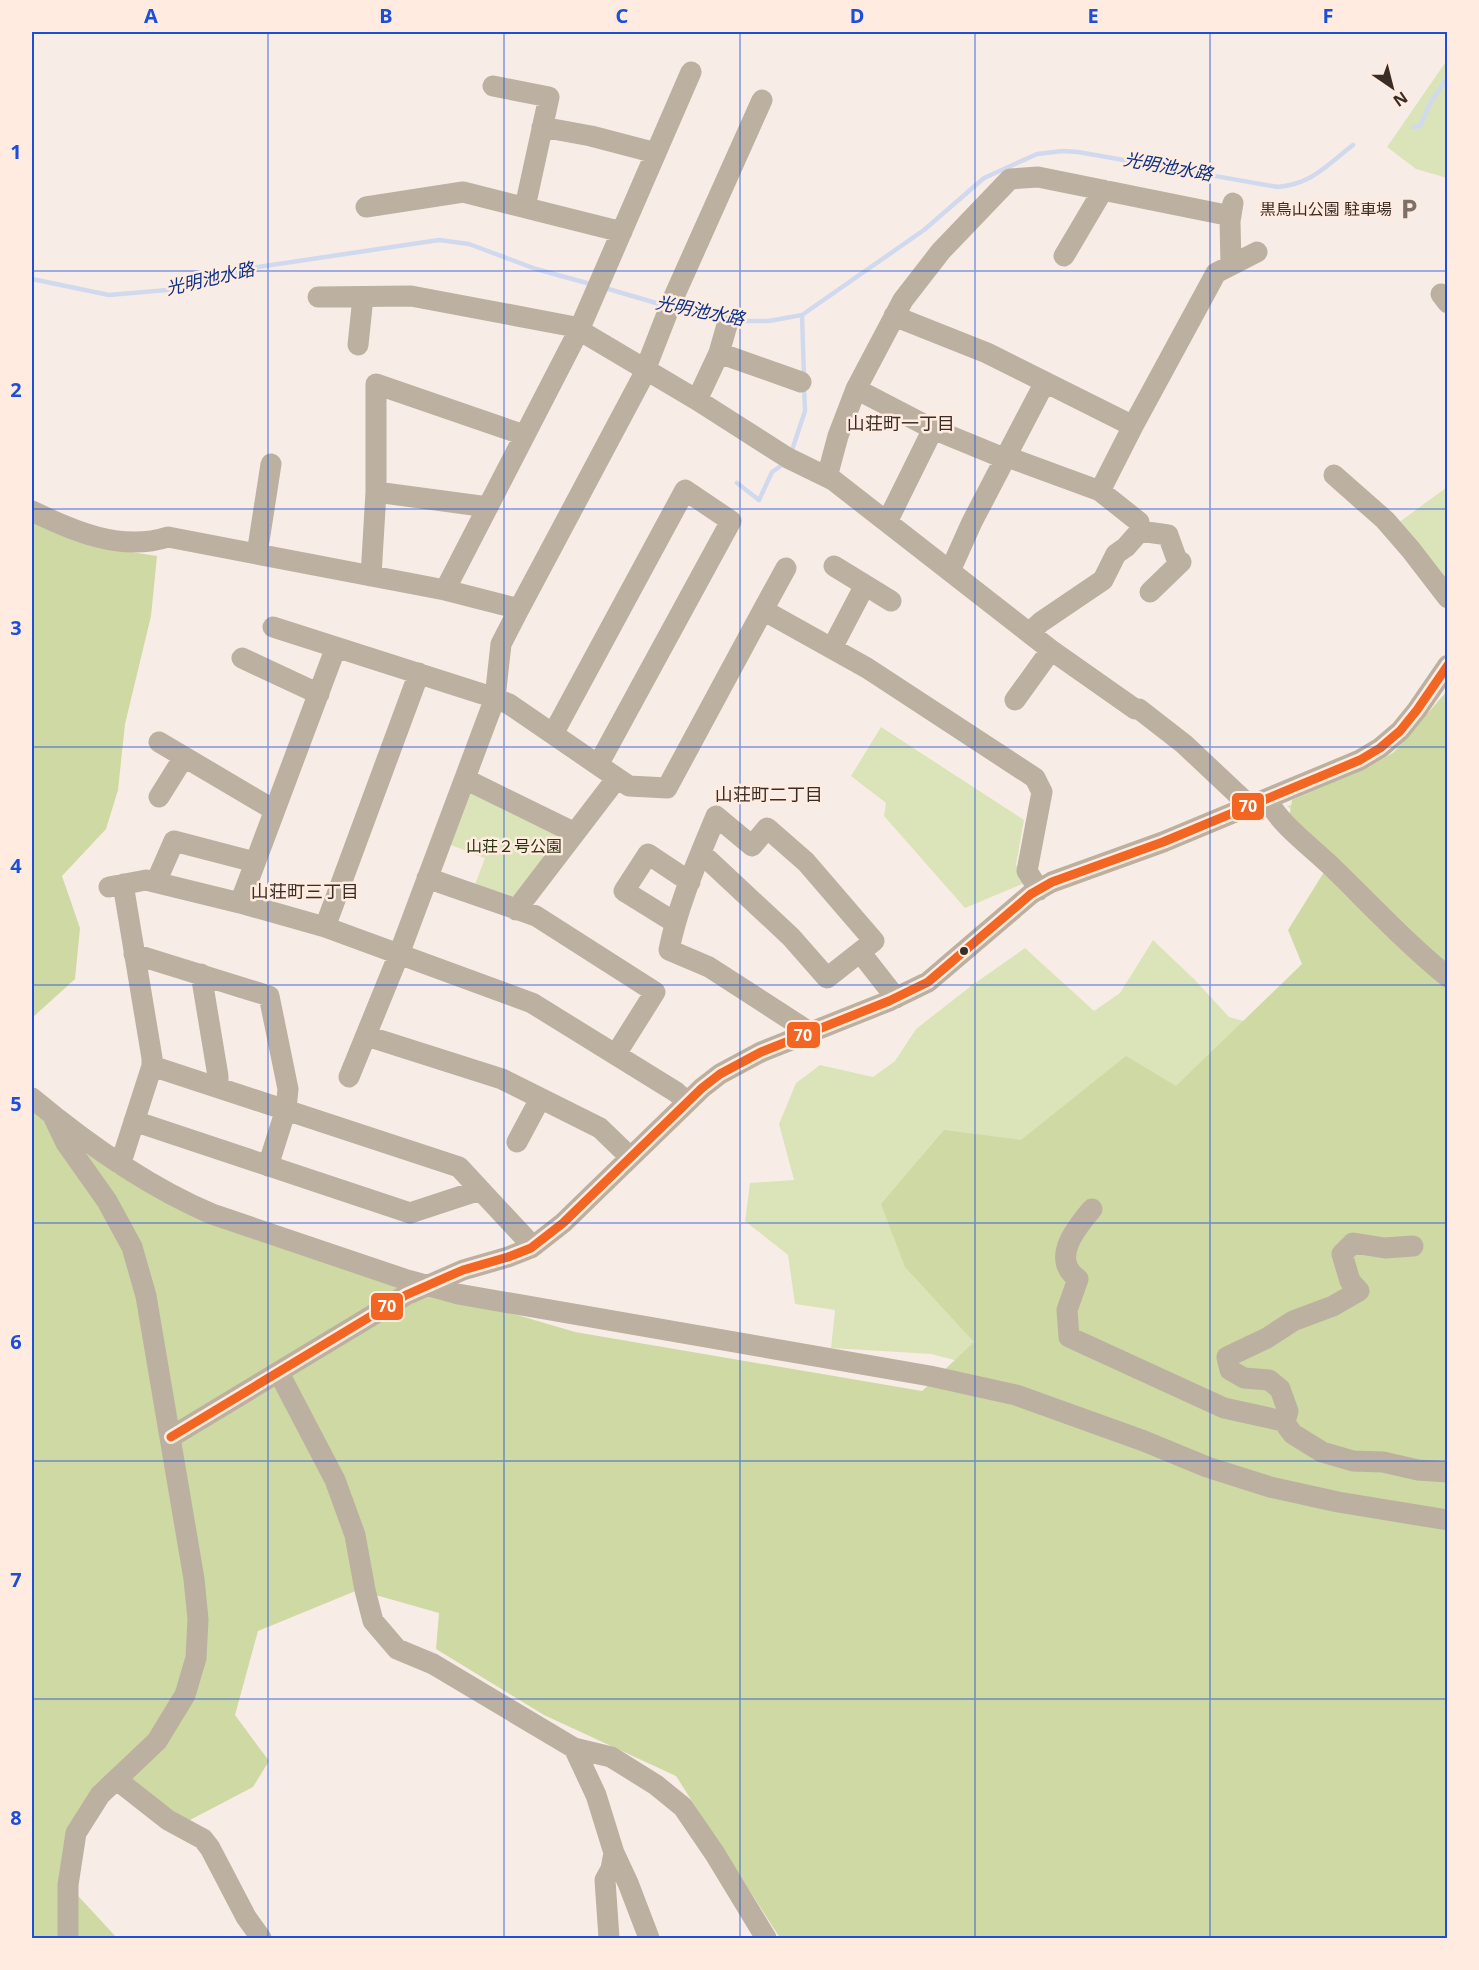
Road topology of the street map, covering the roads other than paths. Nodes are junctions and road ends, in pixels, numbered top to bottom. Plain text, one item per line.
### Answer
1 (692, 72) dead end
2 (493, 86) dead end
3 (762, 99) dead end
4 (542, 128) junction
5 (656, 153) junction
6 (1103, 190) junction
7 (366, 207) dead end
8 (525, 207) junction
9 (622, 231) junction
10 (1065, 246) dead end
11 (1257, 252) dead end
12 (1231, 265) junction
13 (318, 297) dead end
14 (363, 297) junction
15 (894, 316) junction
16 (727, 325) dead end
17 (579, 330) junction
18 (359, 345) dead end
19 (719, 353) junction
20 (645, 370) junction
21 (801, 382) dead end
22 (1045, 382) junction
23 (856, 389) junction
24 (697, 400) junction
25 (1133, 426) junction
26 (933, 429) junction
27 (524, 435) junction
28 (1006, 458) junction
29 (271, 464) dead end
30 (1334, 475) dead end
31 (828, 477) junction
32 (1100, 491) junction
33 (376, 492) junction
34 (488, 507) junction
35 (32, 511) edge
36 (887, 522) junction
37 (1140, 531) junction
38 (257, 554) junction
39 (834, 566) dead end
40 (786, 567) dead end
41 (950, 571) junction
42 (371, 576) junction
43 (865, 585) junction
44 (445, 590) junction
45 (1150, 592) dead end
46 (1448, 598) edge
47 (891, 601) dead end
48 (519, 609) junction
49 (763, 610) junction
50 (273, 627) dead end
51 (1030, 632) junction
52 (336, 647) junction
53 (832, 648) junction
54 (1051, 650) junction
55 (242, 658) dead end
56 (1448, 665) edge
57 (419, 673) junction
58 (319, 694) junction
59 (495, 698) junction
60 (1015, 699) dead end
61 (553, 734) junction
62 (159, 742) dead end
63 (184, 757) junction
64 (598, 765) junction
65 (465, 778) junction
66 (617, 778) junction
67 (159, 797) dead end
68 (1259, 804) junction
69 (274, 810) junction
70 (575, 833) junction
71 (701, 853) junction
72 (255, 862) junction
73 (427, 878) junction
74 (156, 882) junction
75 (690, 882) junction
76 (1039, 890) junction
77 (240, 903) junction
78 (516, 910) junction
79 (675, 922) junction
80 (325, 927) junction
81 (860, 952) junction
82 (135, 954) junction
83 (399, 954) junction
84 (201, 974) junction
85 (1448, 977) edge
86 (896, 998) junction
87 (811, 1033) junction
88 (367, 1036) junction
89 (616, 1054) junction
90 (152, 1066) junction
91 (350, 1077) dead end
92 (218, 1087) junction
93 (32, 1098) edge
94 (540, 1099) junction
95 (687, 1102) junction
96 (286, 1109) junction
97 (52, 1114) junction
98 (134, 1121) junction
99 (518, 1142) dead end
100 (630, 1157) junction
101 (117, 1162) junction
102 (267, 1166) junction
103 (480, 1190) junction
104 (1092, 1209) dead end
105 (1413, 1246) dead end
106 (531, 1248) junction
107 (426, 1285) junction
108 (279, 1373) junction
109 (1286, 1418) dead end
110 (171, 1437) junction
111 (1448, 1472) edge
112 (1448, 1520) edge
113 (574, 1748) junction
114 (117, 1780) junction
115 (614, 1853) junction
116 (68, 1938) edge
117 (261, 1938) edge
118 (609, 1938) edge
119 (649, 1938) edge
120 (766, 1938) edge

1 - 5 street
2 - 4 street
3 - 20 street
4 - 5 street
4 - 8 street
5 - 9 street
6 - 10 street
6 - 12 street
6 - 15 street
7 - 8 street
8 - 9 street
9 - 17 street
11 - 12 street
12 - 25 street
13 - 14 street
14 - 17 street
14 - 18 street
15 - 22 street
15 - 23 street
16 - 19 street
17 - 20 street
17 - 27 street
19 - 21 street
19 - 24 street
20 - 24 street
20 - 48 street
22 - 25 street
22 - 28 street
23 - 26 street
23 - 31 street
24 - 31 street
25 - 32 street
26 - 28 street
26 - 36 street
27 - 33 street
27 - 34 street
28 - 32 street
28 - 41 street
29 - 38 street
30 - 46 street
31 - 36 street
32 - 37 street
33 - 34 street
33 - 42 street
34 - 44 street
35 - 38 street
36 - 41 street
37 - 45 street
37 - 51 street
38 - 42 street
39 - 43 street
40 - 49 street
41 - 51 street
42 - 44 street
43 - 47 street
43 - 53 street
44 - 48 street
48 - 59 street
49 - 53 street
49 - 66 street
50 - 52 street
51 - 54 street
52 - 57 street
52 - 58 street
53 - 76 street
54 - 60 street
54 - 68 street
55 - 58 street
56 - 68 street
57 - 59 street
57 - 80 street
58 - 69 street
59 - 61 street
59 - 65 street
61 - 64 street
61 - 64 street
62 - 63 street
63 - 67 street
63 - 69 street
64 - 66 street
65 - 70 street
65 - 73 street
66 - 70 street
68 - 76 street
68 - 85 street
69 - 72 street
70 - 78 street
71 - 75 street
71 - 81 street
71 - 81 street
72 - 74 street
72 - 77 street
73 - 78 street
73 - 83 street
74 - 77 street
74 - 82 street
75 - 79 street
75 - 79 street
76 - 86 street
77 - 80 street
78 - 89 street
79 - 87 street
80 - 83 street
81 - 86 street
82 - 84 street
82 - 90 street
83 - 88 street
83 - 89 street
84 - 92 street
84 - 96 street
86 - 87 street
87 - 95 street
88 - 91 street
88 - 94 street
89 - 95 street
90 - 92 street
90 - 98 street
92 - 96 street
93 - 97 street
94 - 99 street
94 - 100 street
95 - 100 street
96 - 102 street
96 - 103 street
97 - 101 street
97 - 110 street
98 - 101 street
98 - 102 street
100 - 106 street
101 - 107 street
102 - 103 street
103 - 106 street
104 - 111 street
105 - 109 street
106 - 107 street
107 - 108 street
107 - 112 street
108 - 110 street
108 - 113 street
110 - 114 street
113 - 115 street
113 - 120 street
114 - 116 street
114 - 117 street
115 - 118 street
115 - 119 street

